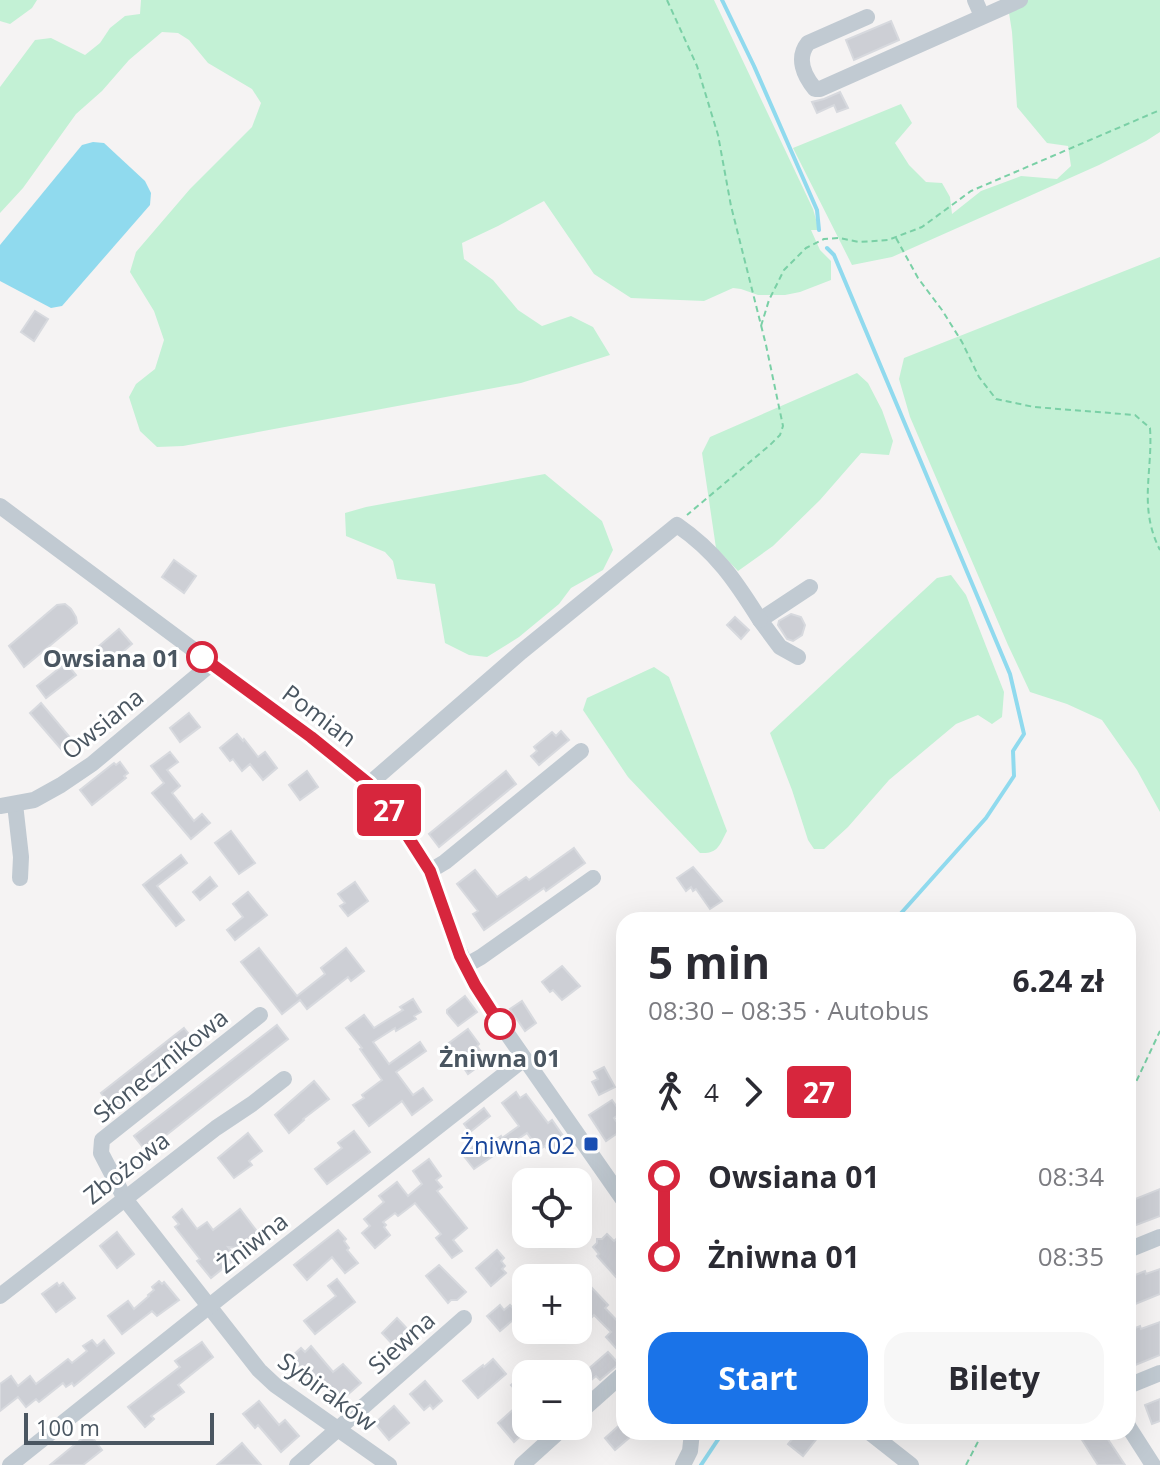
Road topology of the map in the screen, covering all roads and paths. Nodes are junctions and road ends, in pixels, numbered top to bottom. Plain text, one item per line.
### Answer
1 (667, 0) edge
2 (975, 0) edge
3 (1020, 0) edge
4 (982, 16) junction
5 (867, 17) dead end
6 (1160, 110) edge
7 (895, 237) junction
8 (761, 326) junction
9 (0, 506) edge
10 (677, 525) junction
11 (1160, 550) edge
12 (810, 587) dead end
13 (760, 620) junction
14 (798, 657) dead end
15 (211, 664) junction
16 (581, 751) dead end
17 (369, 784) junction
18 (8, 805) edge
19 (430, 871) junction
20 (20, 878) dead end
21 (593, 878) dead end
22 (465, 966) junction
23 (260, 1015) dead end
24 (1160, 1031) edge
25 (524, 1059) junction
26 (284, 1079) dead end
27 (1136, 1082) edge
28 (616, 1190) edge
29 (125, 1199) junction
30 (1160, 1237) edge
31 (1136, 1247) edge
32 (0, 1296) edge
33 (209, 1306) junction
34 (464, 1318) dead end
35 (1160, 1373) edge
36 (616, 1380) edge
37 (1136, 1383) edge
38 (592, 1402) edge
39 (339, 1429) junction
40 (1136, 1438) edge
41 (550, 1440) edge
42 (693, 1440) edge
43 (879, 1440) edge
44 (979, 1440) edge
45 (10, 1465) edge
46 (297, 1465) edge
47 (389, 1465) edge
48 (522, 1465) edge
49 (683, 1465) edge
50 (911, 1465) edge
51 (966, 1465) edge
52 (1153, 1465) edge

1 - 8 path
2 - 4 street
3 - 4 street
4 - 5 street
6 - 7 path
7 - 8 path
7 - 11 path
8 - 10 path
9 - 15 street, Pomian
10 - 13 street
10 - 17 street
12 - 13 street
13 - 14 street
15 - 17 street, Pomian
15 - 18 street, Owsiana
16 - 19 street
17 - 19 street, Pomian
18 - 20 street
19 - 22 street, Pomian
21 - 22 street
22 - 25 street, Pomian
23 - 29 street, Słonecznikowa
24 - 27 path
25 - 28 street, Pomian
25 - 33 street, Żniwna
26 - 29 street, Zbożowa
29 - 32 street, Zbożowa
29 - 33 street, Sybiraków
30 - 31 street
33 - 39 street, Sybiraków
33 - 45 street, Żniwna
34 - 39 street, Siewna
35 - 37 street
36 - 38 street
39 - 46 street, Siewna
39 - 47 street, Sybiraków
40 - 52 street
41 - 48 street
42 - 49 street
43 - 50 street
44 - 51 path

